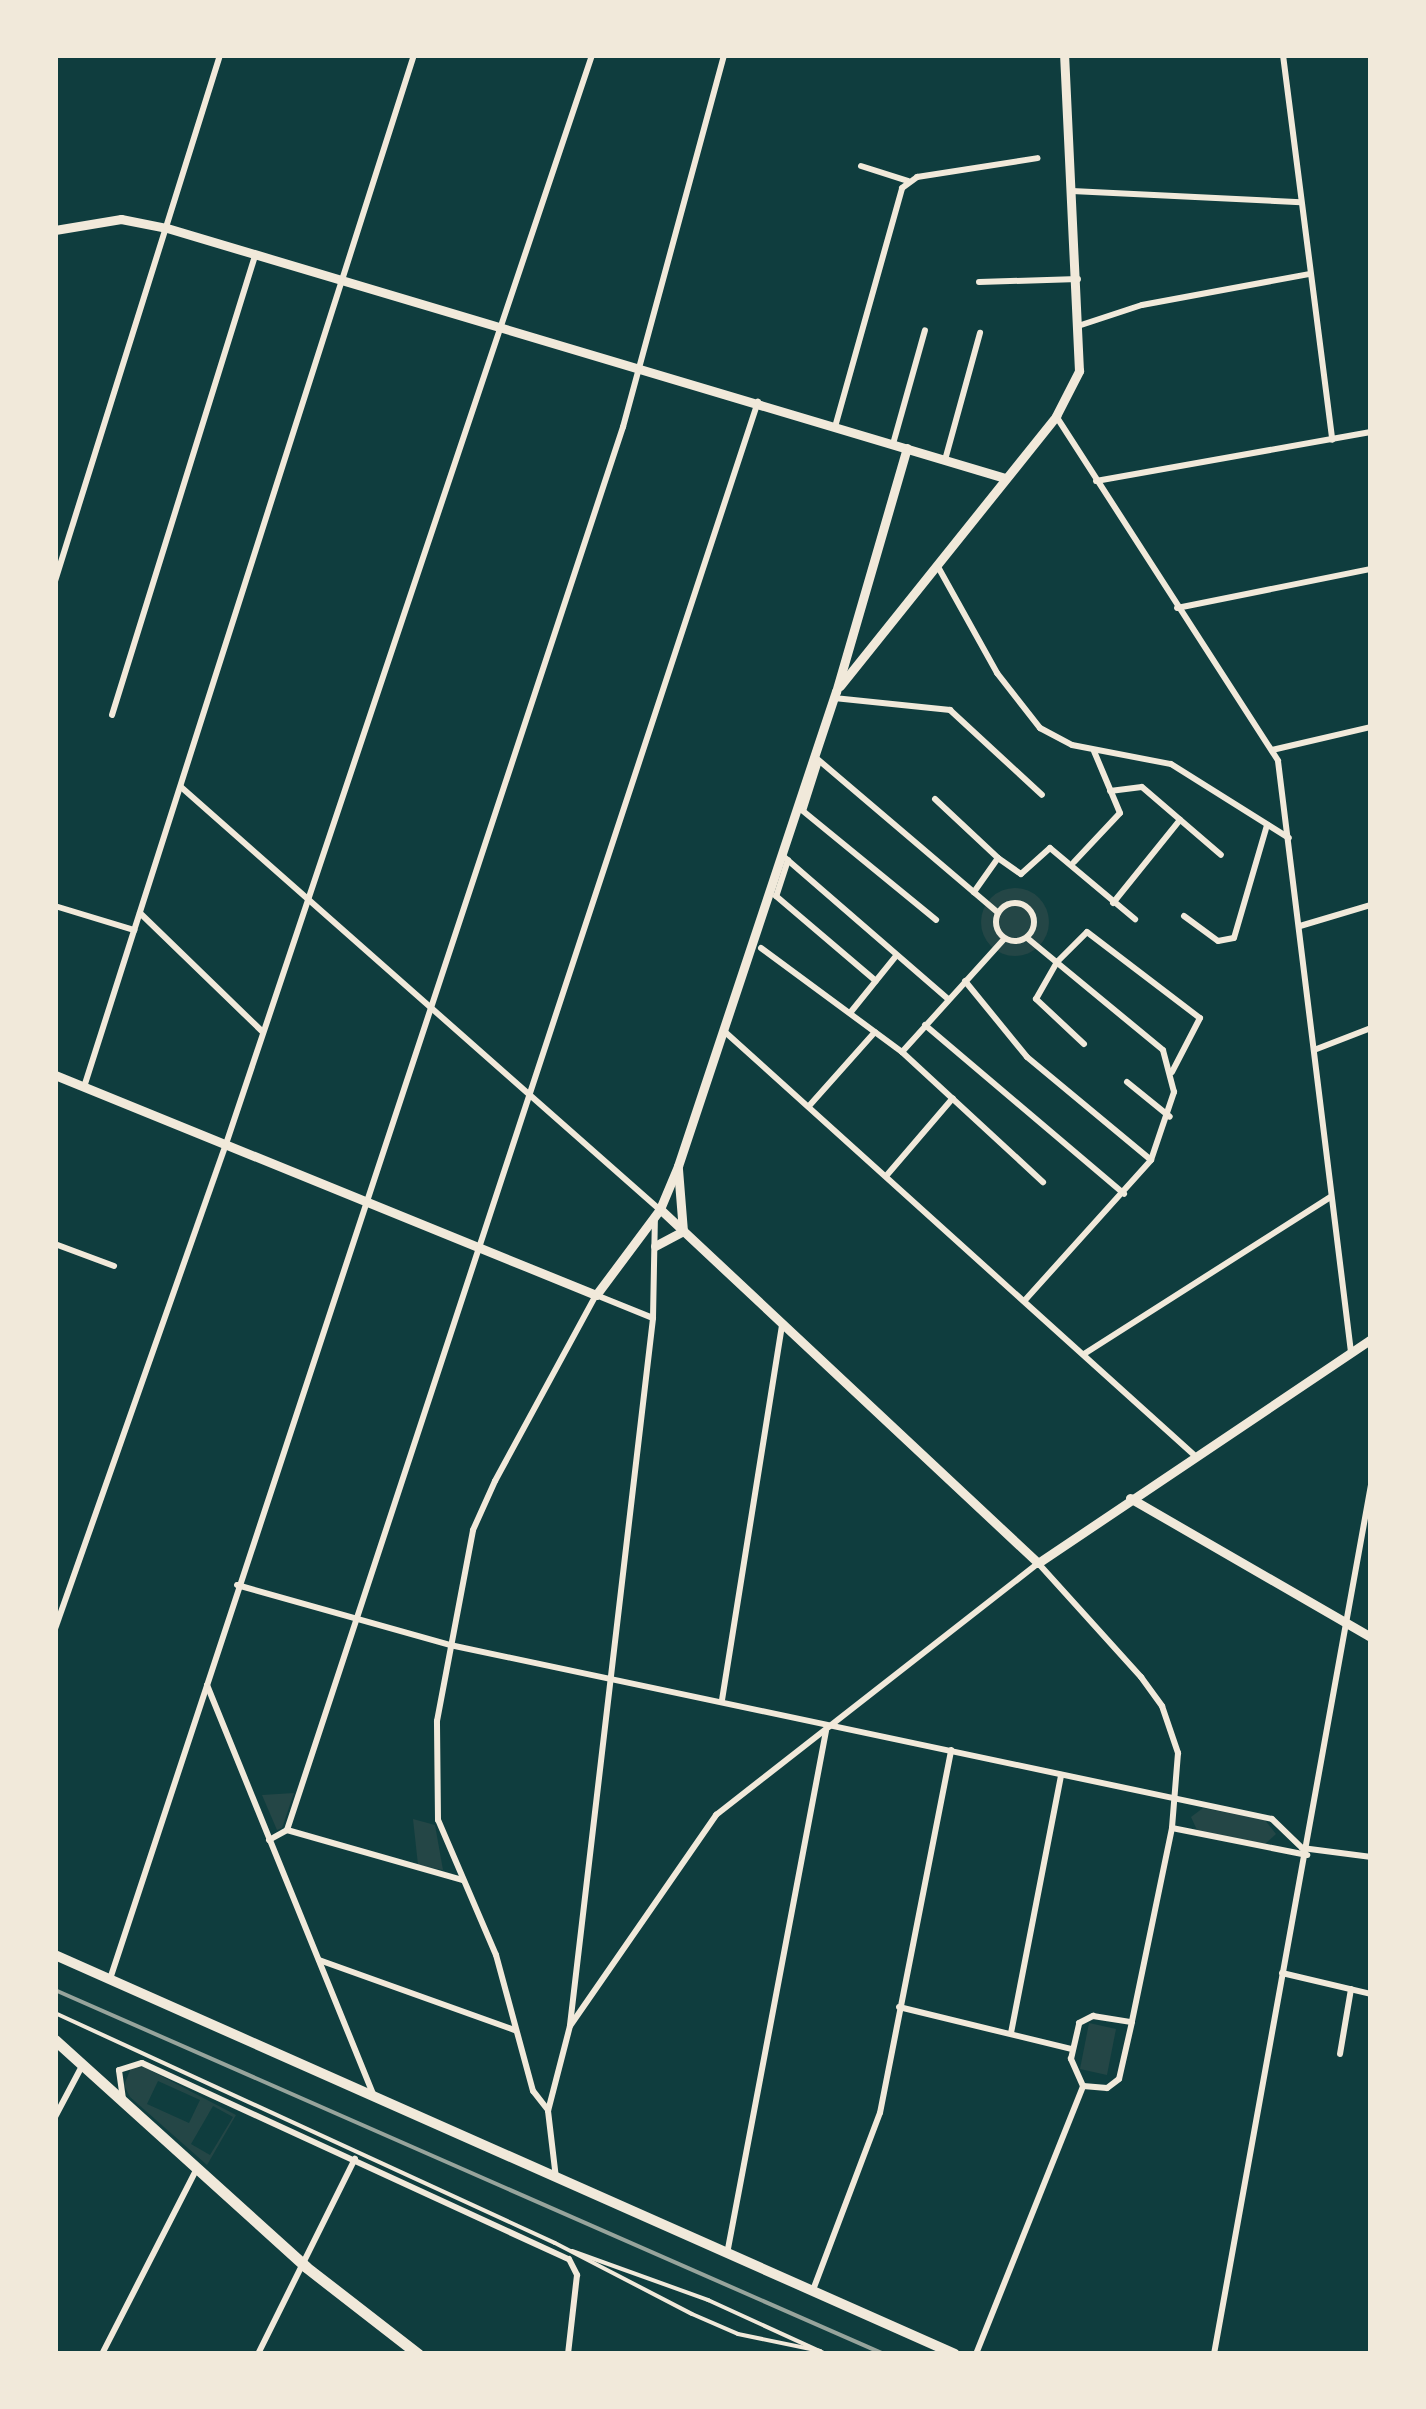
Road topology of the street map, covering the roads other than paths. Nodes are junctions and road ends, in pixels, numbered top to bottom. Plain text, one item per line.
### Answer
1 (220, 55) edge
2 (414, 55) edge
3 (592, 55) edge
4 (724, 55) edge
5 (1064, 55) edge
6 (1283, 55) edge
7 (1038, 158) dead end
8 (861, 166) dead end
9 (908, 181) junction
10 (1072, 191) junction
11 (1301, 202) junction
12 (167, 228) junction
13 (55, 230) edge
14 (256, 256) junction
15 (1310, 274) junction
16 (1078, 278) junction
17 (340, 282) junction
18 (980, 282) dead end
19 (1081, 325) junction
20 (502, 328) junction
21 (925, 330) dead end
22 (980, 333) dead end
23 (641, 368) junction
24 (758, 402) junction
25 (1056, 416) junction
26 (835, 426) junction
27 (1371, 432) edge
28 (1332, 440) junction
29 (893, 444) junction
30 (907, 448) junction
31 (946, 460) junction
32 (1005, 478) junction
33 (1096, 481) junction
34 (937, 565) junction
35 (1371, 568) edge
36 (55, 581) edge
37 (1177, 608) junction
38 (835, 695) junction
39 (112, 716) dead end
40 (1371, 727) edge
41 (1272, 750) junction
42 (1094, 751) junction
43 (817, 759) junction
44 (181, 786) junction
45 (1110, 791) junction
46 (1042, 795) dead end
47 (934, 799) dead end
48 (1180, 820) junction
49 (1267, 824) junction
50 (1290, 838) junction
51 (1221, 856) dead end
52 (785, 858) junction
53 (998, 858) junction
54 (1074, 862) dead end
55 (974, 892) junction
56 (308, 894) junction
57 (1113, 903) junction
58 (1371, 905) edge
59 (55, 906) edge
60 (140, 913) junction
61 (998, 913) junction
62 (1184, 916) dead end
63 (1135, 919) dead end
64 (936, 920) dead end
65 (1300, 926) junction
66 (134, 930) junction
67 (1027, 938) junction
68 (1004, 939) junction
69 (761, 948) dead end
70 (896, 956) junction
71 (1057, 962) junction
72 (876, 981) junction
73 (965, 981) junction
74 (948, 999) junction
75 (431, 1010) junction
76 (850, 1014) junction
77 (925, 1025) junction
78 (1371, 1028) edge
79 (724, 1031) junction
80 (263, 1032) junction
81 (875, 1032) junction
82 (1084, 1044) dead end
83 (1314, 1050) junction
84 (902, 1052) junction
85 (1172, 1072) junction
86 (55, 1075) edge
87 (1127, 1082) dead end
88 (84, 1087) junction
89 (530, 1098) junction
90 (952, 1098) junction
91 (809, 1106) junction
92 (1170, 1117) junction
93 (226, 1144) junction
94 (1151, 1160) junction
95 (678, 1166) junction
96 (886, 1175) junction
97 (1043, 1182) dead end
98 (1124, 1194) junction
99 (1330, 1197) junction
100 (364, 1201) junction
101 (658, 1213) junction
102 (683, 1231) junction
103 (55, 1244) edge
104 (478, 1246) junction
105 (655, 1246) junction
106 (114, 1266) dead end
107 (596, 1295) junction
108 (1026, 1299) junction
109 (653, 1318) junction
110 (782, 1324) junction
111 (1371, 1338) edge
112 (1350, 1352) junction
113 (1084, 1354) junction
114 (1193, 1454) junction
115 (1371, 1484) edge
116 (1130, 1498) junction
117 (1038, 1562) junction
118 (237, 1585) junction
119 (355, 1618) junction
120 (1348, 1622) junction
121 (55, 1629) edge
122 (1371, 1637) edge
123 (450, 1645) junction
124 (607, 1678) junction
125 (207, 1685) junction
126 (722, 1700) junction
127 (829, 1727) junction
128 (950, 1750) junction
129 (1062, 1775) junction
130 (1176, 1800) junction
131 (1172, 1828) junction
132 (287, 1830) junction
133 (1283, 1832) junction
134 (270, 1840) junction
135 (1267, 1850) junction
136 (1305, 1851) junction
137 (1371, 1858) edge
138 (463, 1880) junction
139 (55, 1955) edge
140 (318, 1960) junction
141 (1282, 1973) junction
142 (110, 1979) junction
143 (1351, 1990) junction
144 (1371, 1994) edge
145 (899, 2007) junction
146 (55, 2013) edge
147 (1132, 2022) junction
148 (570, 2026) junction
149 (516, 2030) junction
150 (1011, 2033) junction
151 (55, 2040) edge
152 (1071, 2050) junction
153 (1340, 2054) dead end
154 (82, 2066) junction
155 (1083, 2086) junction
156 (376, 2100) junction
157 (126, 2104) junction
158 (548, 2111) junction
159 (55, 2117) edge
160 (355, 2159) junction
161 (197, 2168) junction
162 (556, 2178) junction
163 (563, 2248) junction
164 (728, 2254) junction
165 (306, 2267) junction
166 (812, 2292) junction
167 (820, 2351) junction
168 (411, 2352) edge
169 (102, 2354) edge
170 (258, 2354) edge
171 (568, 2354) edge
172 (826, 2354) edge
173 (955, 2354) edge
174 (976, 2354) edge
175 (1214, 2354) edge

1 - 12 street
2 - 17 street
3 - 20 street
4 - 23 street
5 - 10 street
6 - 11 street
7 - 9 street
8 - 9 street
9 - 26 street
10 - 11 street
10 - 16 street
11 - 15 street
12 - 13 street
12 - 14 street
12 - 36 street
14 - 17 street
14 - 39 street
15 - 19 street
15 - 28 street
16 - 18 street
16 - 19 street
17 - 20 street
17 - 44 street
19 - 25 street
20 - 23 street
20 - 56 street
21 - 29 street
22 - 31 street
23 - 24 street
23 - 75 street
24 - 26 street
24 - 89 street
25 - 32 street
25 - 33 street
26 - 29 street
27 - 28 street
28 - 33 street
29 - 30 street
30 - 31 street
30 - 38 street
31 - 32 street
32 - 34 street
33 - 37 street
34 - 38 street
34 - 42 street
35 - 37 street
37 - 41 street
38 - 43 street
38 - 46 street
40 - 41 street
41 - 50 street
42 - 45 street
42 - 49 street
43 - 52 street
43 - 55 street
43 - 64 street
44 - 56 street
44 - 60 street
45 - 48 street
45 - 54 street
47 - 53 street
48 - 51 street
48 - 57 street
49 - 50 street
49 - 62 street
50 - 65 street
52 - 70 street
52 - 72 street
52 - 79 street
53 - 55 street
53 - 57 street
55 - 61 street
56 - 75 street
56 - 80 street
57 - 63 street
58 - 65 street
59 - 66 street
60 - 66 street
60 - 80 street
61 - 67 street
61 - 68 street
65 - 83 street
66 - 88 street
67 - 68 street
67 - 71 street
68 - 73 street
69 - 76 street
70 - 72 street
70 - 74 street
71 - 82 street
71 - 85 street
71 - 85 street
72 - 76 street
73 - 74 street
73 - 94 street
74 - 77 street
75 - 89 street
75 - 100 street
76 - 81 street
77 - 84 street
77 - 98 street
78 - 83 street
79 - 91 street
79 - 95 street
80 - 93 street
81 - 84 street
81 - 91 street
83 - 99 street
84 - 90 street
85 - 92 street
86 - 88 street
87 - 92 street
88 - 93 street
89 - 101 street
89 - 104 street
90 - 96 street
90 - 97 street
91 - 96 street
92 - 94 street
93 - 100 street
93 - 121 street
94 - 98 street
95 - 101 street
95 - 102 street
96 - 108 street
98 - 108 street
99 - 112 street
99 - 113 street
100 - 104 street
100 - 118 street
101 - 102 street
101 - 105 street
101 - 107 street
102 - 105 street
102 - 110 street
103 - 106 street
104 - 107 street
104 - 119 street
105 - 109 street
107 - 109 street
107 - 123 street
108 - 113 street
109 - 124 street
110 - 117 street
110 - 126 street
111 - 112 street
112 - 114 street
113 - 114 street
114 - 116 street
115 - 120 street
116 - 117 street
116 - 120 street
117 - 127 street
117 - 130 street
118 - 119 street
118 - 125 street
119 - 123 street
119 - 132 street
120 - 122 street
120 - 136 street
123 - 124 street
123 - 138 street
124 - 126 street
124 - 148 street
125 - 134 street
125 - 142 street
126 - 127 street
127 - 128 street
127 - 148 street
127 - 164 street
128 - 129 street
128 - 145 street
129 - 130 street
129 - 150 street
130 - 131 street
130 - 133 street
131 - 135 street
131 - 147 street
132 - 134 street
132 - 138 street
133 - 135 street
133 - 136 street
134 - 140 street
135 - 136 street
136 - 137 street
136 - 141 street
138 - 149 street
139 - 142 main road
140 - 149 street
140 - 156 street
141 - 143 street
141 - 175 street
142 - 156 main road
143 - 144 street
143 - 153 street
145 - 150 street
145 - 166 street
146 - 163 lane
147 - 152 street
147 - 155 street
148 - 158 street
149 - 158 street
150 - 152 street
151 - 154 main road
152 - 155 street
154 - 157 main road
154 - 159 street
155 - 174 street
156 - 162 main road
157 - 160 street
157 - 161 main road
158 - 162 street
160 - 165 street
160 - 171 street
161 - 165 main road
161 - 169 street
162 - 164 main road
163 - 167 lane
163 - 167 lane
164 - 166 main road
165 - 168 main road
165 - 170 street
166 - 173 main road
167 - 172 lane

